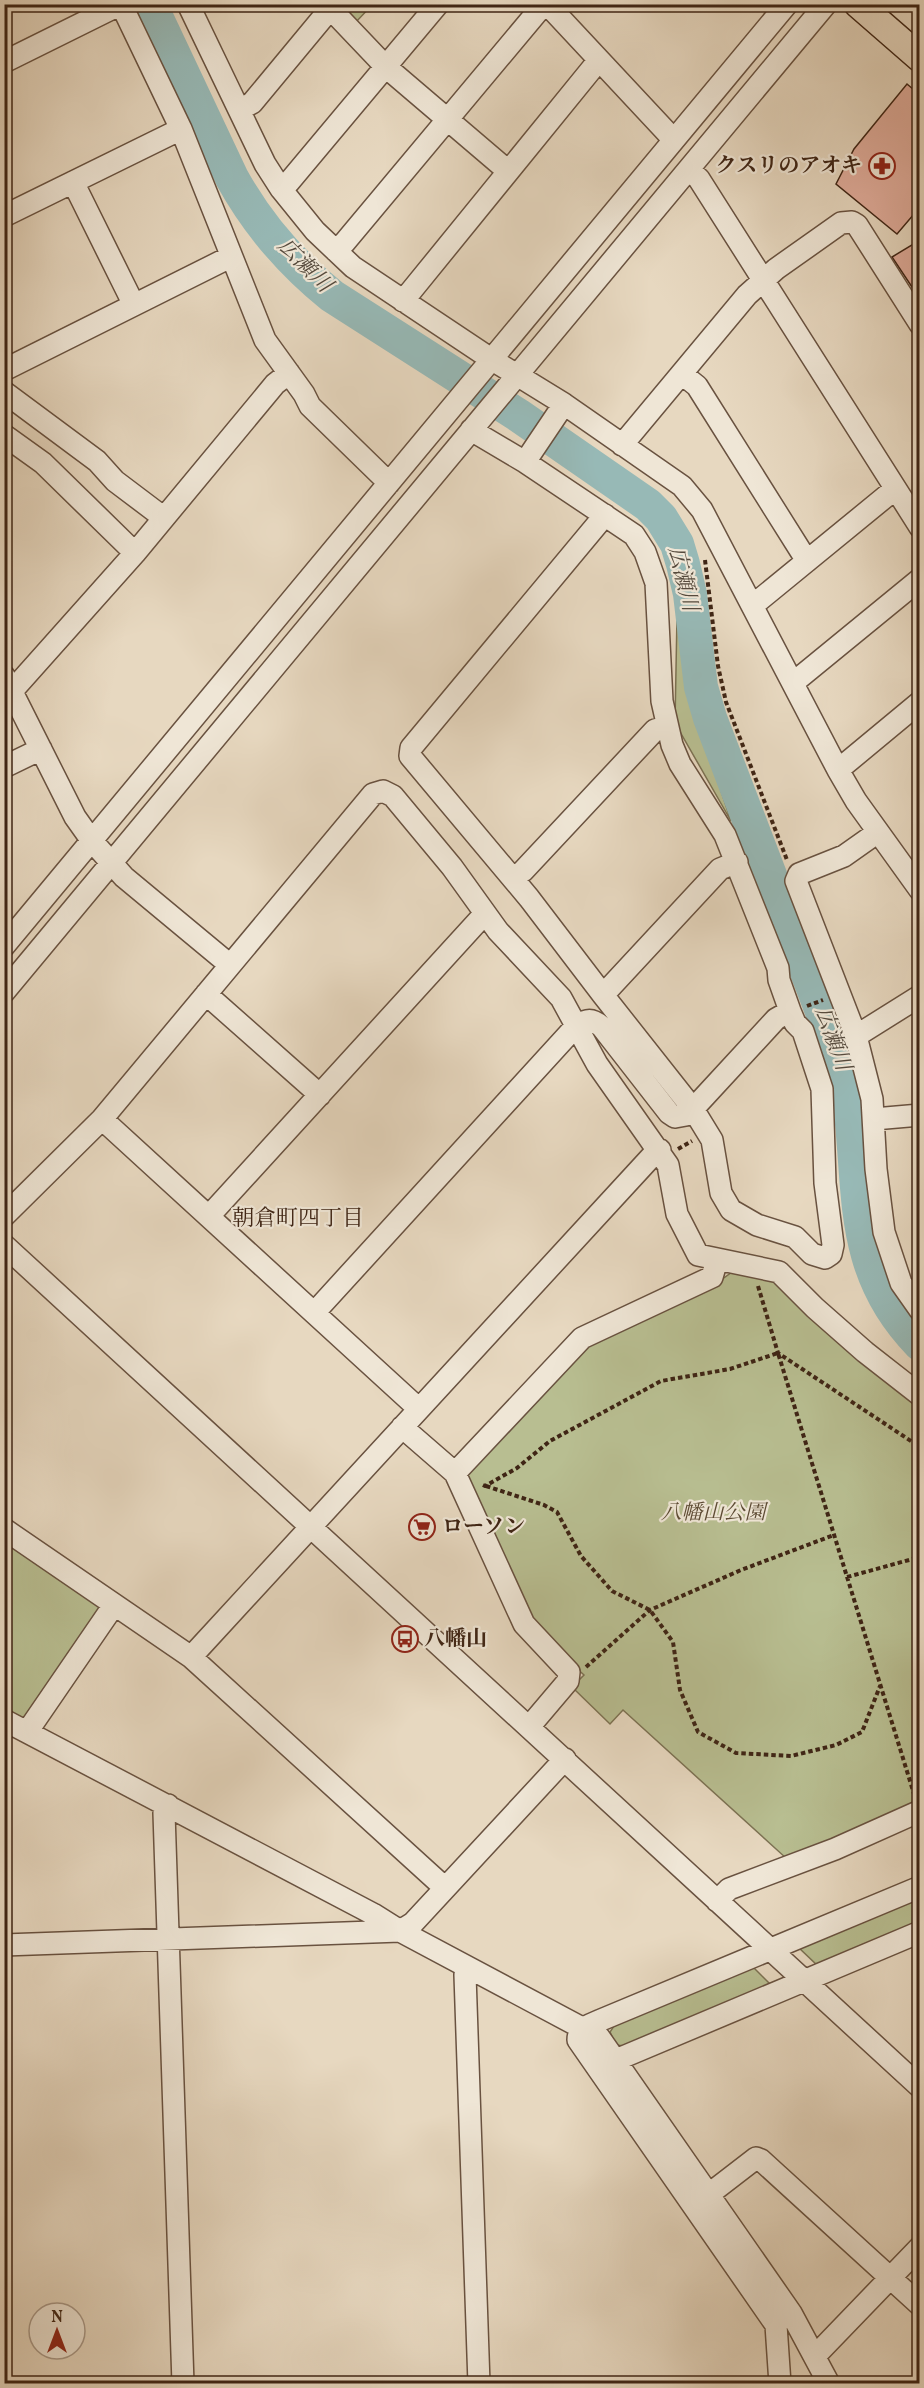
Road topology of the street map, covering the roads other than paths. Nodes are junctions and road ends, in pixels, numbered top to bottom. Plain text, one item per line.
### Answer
1 (121, 4) edge
2 (188, 4) edge
3 (438, 4) edge
4 (546, 4) edge
5 (787, 4) edge
6 (826, 4) edge
7 (858, 4) edge
8 (328, 7) edge
9 (920, 58) edge
10 (599, 60) junction
11 (4, 63) edge
12 (386, 68) junction
13 (238, 110) junction
14 (447, 120) junction
15 (181, 129) junction
16 (674, 140) junction
17 (689, 169) junction
18 (508, 171) junction
19 (73, 182) junction
20 (281, 189) junction
21 (4, 216) edge
22 (336, 251) junction
23 (230, 257) junction
24 (763, 281) junction
25 (403, 300) junction
26 (134, 305) junction
27 (920, 324) edge
28 (487, 364) junction
29 (4, 370) edge
30 (289, 373) junction
31 (682, 374) junction
32 (512, 381) junction
33 (4, 392) edge
34 (559, 412) junction
35 (477, 423) junction
36 (4, 435) edge
37 (622, 445) junction
38 (528, 456) junction
39 (389, 483) junction
40 (895, 489) junction
41 (605, 515) junction
42 (164, 518) junction
43 (920, 527) edge
44 (135, 553) junction
45 (807, 561) junction
46 (920, 579) edge
47 (752, 606) junction
48 (8, 683) edge
49 (792, 683) junction
50 (920, 702) edge
51 (666, 727) junction
52 (41, 749) junction
53 (4, 767) edge
54 (838, 770) junction
55 (878, 832) junction
56 (92, 841) junction
57 (737, 862) junction
58 (111, 864) junction
59 (513, 878) junction
60 (920, 890) edge
61 (486, 915) junction
62 (4, 946) edge
63 (230, 965) junction
64 (4, 992) edge
65 (206, 994) junction
66 (603, 995) junction
67 (920, 996) edge
68 (794, 1010) junction
69 (576, 1026) junction
70 (856, 1036) junction
71 (320, 1095) junction
72 (693, 1109) junction
73 (920, 1115) edge
74 (102, 1119) junction
75 (874, 1119) junction
76 (665, 1152) junction
77 (4, 1216) edge
78 (209, 1216) junction
79 (4, 1245) edge
80 (717, 1260) junction
81 (920, 1310) edge
82 (314, 1313) junction
83 (920, 1395) edge
84 (419, 1409) junction
85 (402, 1427) junction
86 (454, 1473) junction
87 (311, 1528) junction
88 (4, 1529) edge
89 (114, 1605) junction
90 (191, 1657) junction
91 (4, 1720) edge
92 (529, 1727) junction
93 (27, 1732) junction
94 (565, 1760) junction
95 (168, 1806) junction
96 (919, 1811) edge
97 (920, 1887) edge
98 (445, 1888) junction
99 (717, 1901) junction
100 (400, 1931) junction
101 (920, 1932) edge
102 (169, 1939) junction
103 (4, 1945) edge
104 (771, 1950) junction
105 (468, 1968) junction
106 (804, 1980) junction
107 (584, 2028) junction
108 (616, 2060) junction
109 (920, 2086) edge
110 (708, 2194) junction
111 (920, 2247) edge
112 (891, 2278) junction
113 (920, 2305) edge
114 (783, 2319) junction
115 (815, 2356) junction
116 (183, 2384) edge
117 (478, 2384) edge
118 (780, 2384) edge
119 (829, 2384) edge

1 - 11 street
1 - 15 street
2 - 13 street
3 - 12 street
4 - 10 street
4 - 14 street
5 - 16 street
6 - 17 street
7 - 9 main road
8 - 12 street
8 - 13 street
10 - 16 street
10 - 18 street
12 - 14 street
12 - 20 street
13 - 20 street
14 - 18 street
14 - 22 street
15 - 19 street
15 - 23 street
16 - 28 street
17 - 24 street
17 - 32 street
18 - 25 street
19 - 21 street
19 - 26 street
20 - 22 street
22 - 25 street
23 - 26 street
23 - 30 street
24 - 27 street
24 - 31 street
24 - 40 street
25 - 28 street
26 - 29 street
28 - 32 street
28 - 39 street
30 - 39 street
30 - 42 street
31 - 37 street
31 - 45 street
32 - 34 street
32 - 35 street
33 - 42 street
34 - 37 street
34 - 38 street
35 - 38 street
35 - 58 street
36 - 44 street
37 - 47 street
38 - 41 street
39 - 56 street
40 - 43 street
40 - 45 street
41 - 51 street
41 - 59 street
42 - 44 street
44 - 48 street
45 - 47 street
46 - 49 street
47 - 49 street
48 - 52 street
49 - 54 street
50 - 54 street
51 - 57 street
51 - 59 street
52 - 53 street
52 - 56 street
54 - 55 street
55 - 60 street
55 - 70 street
56 - 58 street
56 - 62 street
57 - 66 street
57 - 68 street
58 - 63 street
58 - 64 street
59 - 66 street
61 - 63 street
61 - 69 street
61 - 71 street
63 - 65 street
65 - 71 street
65 - 74 street
66 - 72 street
67 - 70 street
68 - 72 street
68 - 72 street
69 - 72 street
69 - 76 street
69 - 82 street
70 - 75 street
71 - 78 street
73 - 75 street
74 - 77 street
74 - 78 street
75 - 81 street
76 - 80 street
76 - 84 street
78 - 82 street
79 - 87 street
80 - 83 street
80 - 86 street
82 - 84 street
84 - 85 street
85 - 86 street
85 - 87 street
86 - 92 street
87 - 90 street
87 - 92 street
88 - 89 street
89 - 90 street
89 - 93 street
90 - 98 street
91 - 93 street
92 - 94 street
93 - 95 street
94 - 98 street
94 - 99 street
95 - 100 street
95 - 102 street
96 - 99 street
97 - 104 street
98 - 100 street
99 - 104 street
100 - 102 street
100 - 105 street
101 - 106 street
102 - 103 street
102 - 116 street
104 - 106 street
104 - 107 street
105 - 107 street
105 - 117 street
106 - 108 street
106 - 109 street
107 - 108 street
107 - 114 street
108 - 110 street
110 - 112 street
110 - 114 street
111 - 112 street
112 - 113 street
112 - 115 street
114 - 115 street
114 - 118 street
115 - 119 street

